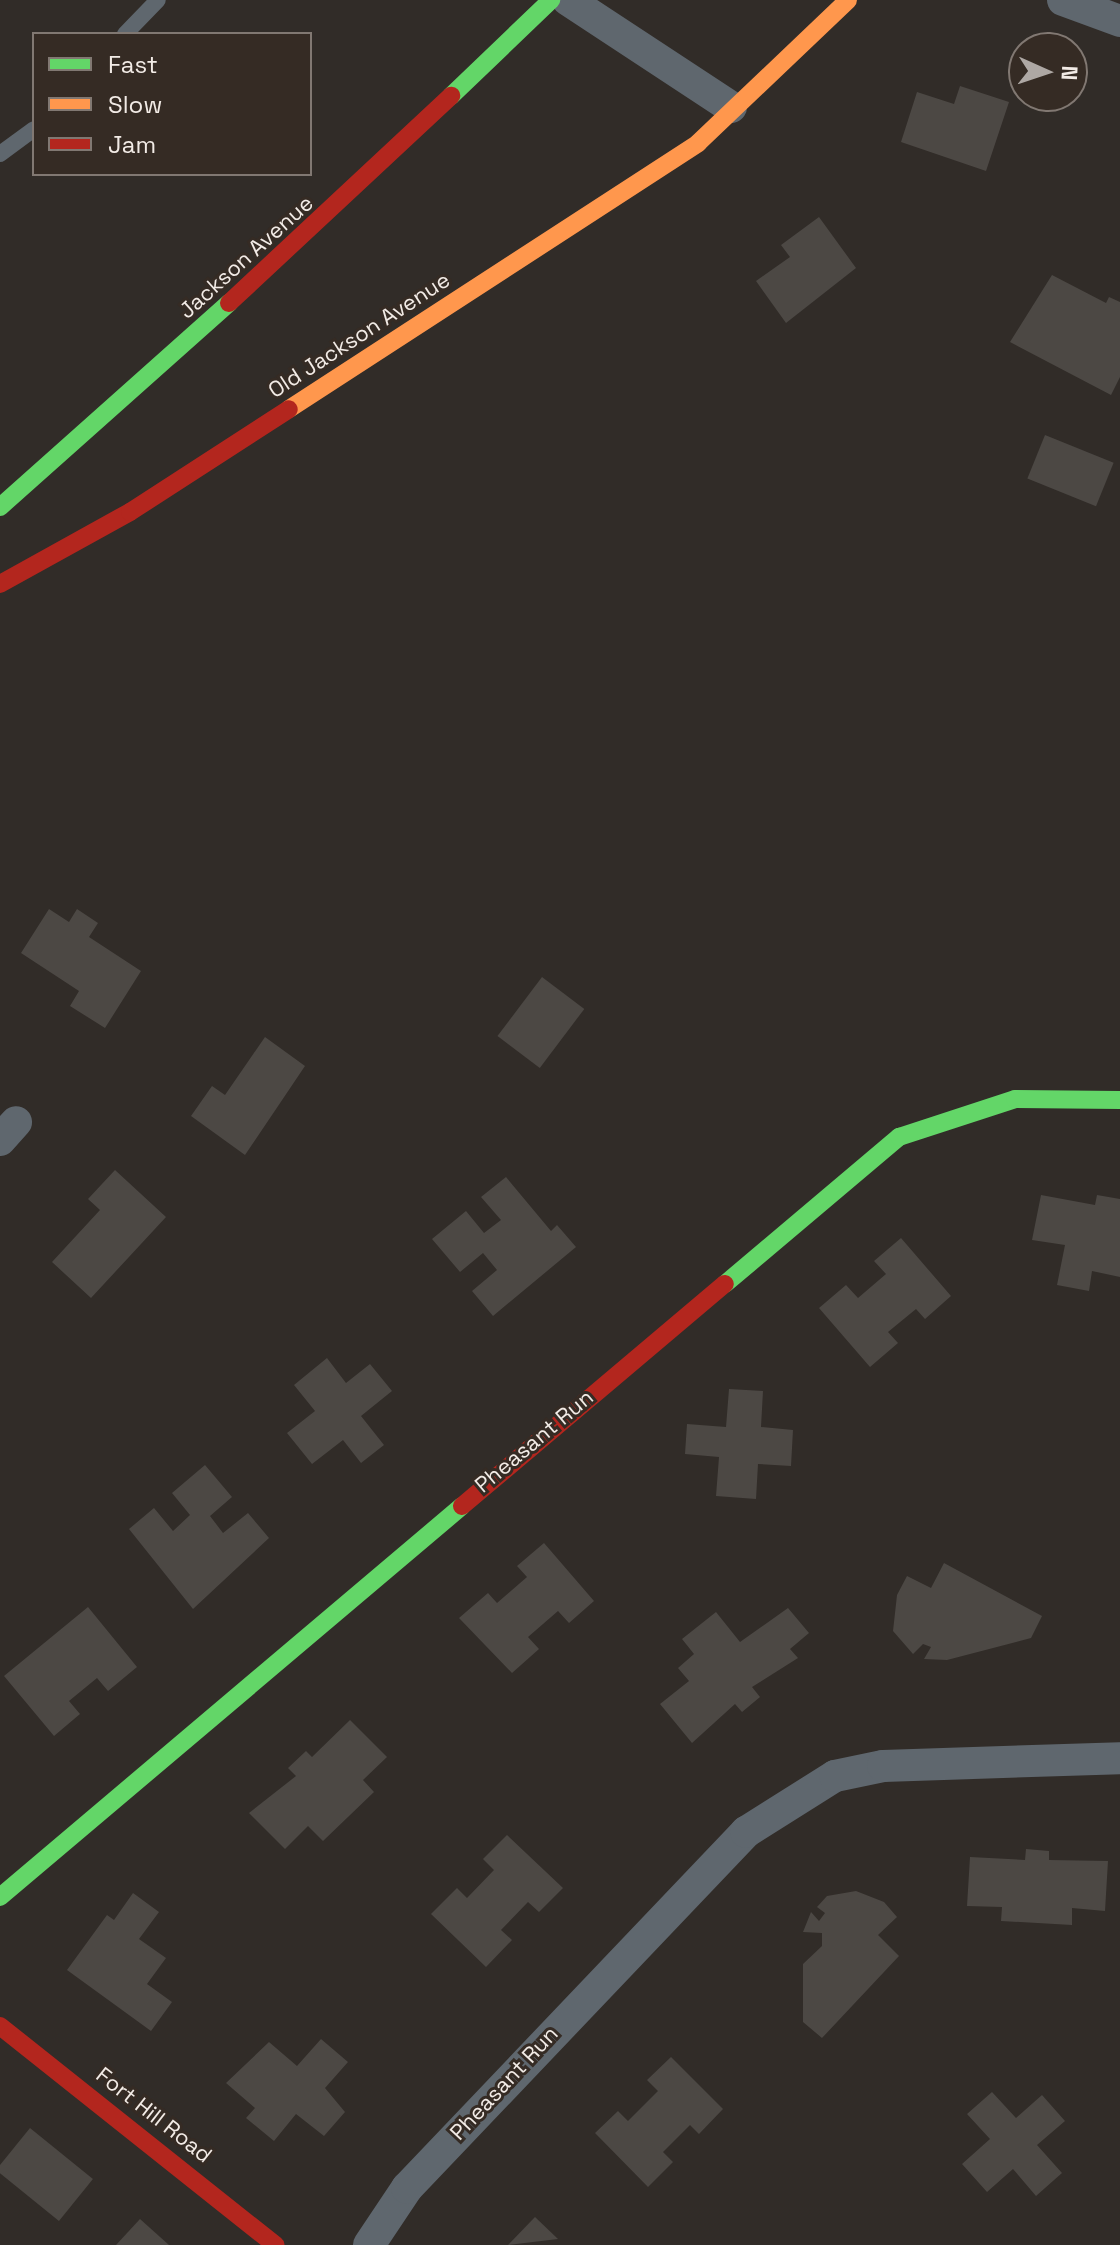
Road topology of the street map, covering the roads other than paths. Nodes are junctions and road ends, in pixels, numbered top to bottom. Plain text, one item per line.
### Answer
1 (158, 0) edge
2 (551, 0) edge
3 (568, 0) edge
4 (848, 0) edge
5 (1063, 0) edge
6 (1120, 21) edge
7 (127, 32) edge
8 (731, 107) junction
9 (32, 130) edge
10 (0, 154) edge
11 (0, 507) edge
12 (0, 584) edge
13 (1120, 1100) edge
14 (1120, 1758) edge
15 (0, 1897) edge
16 (1, 2028) edge
17 (275, 2245) edge
18 (369, 2245) edge

1 - 7 lane
2 - 11 street, Jackson Avenue
3 - 8 street
4 - 8 street, Old Jackson Avenue
5 - 6 street
8 - 12 street, Old Jackson Avenue
9 - 10 lane
13 - 15 street, Pheasant Run
14 - 18 street, Pheasant Run
16 - 17 street, Fort Hill Road

